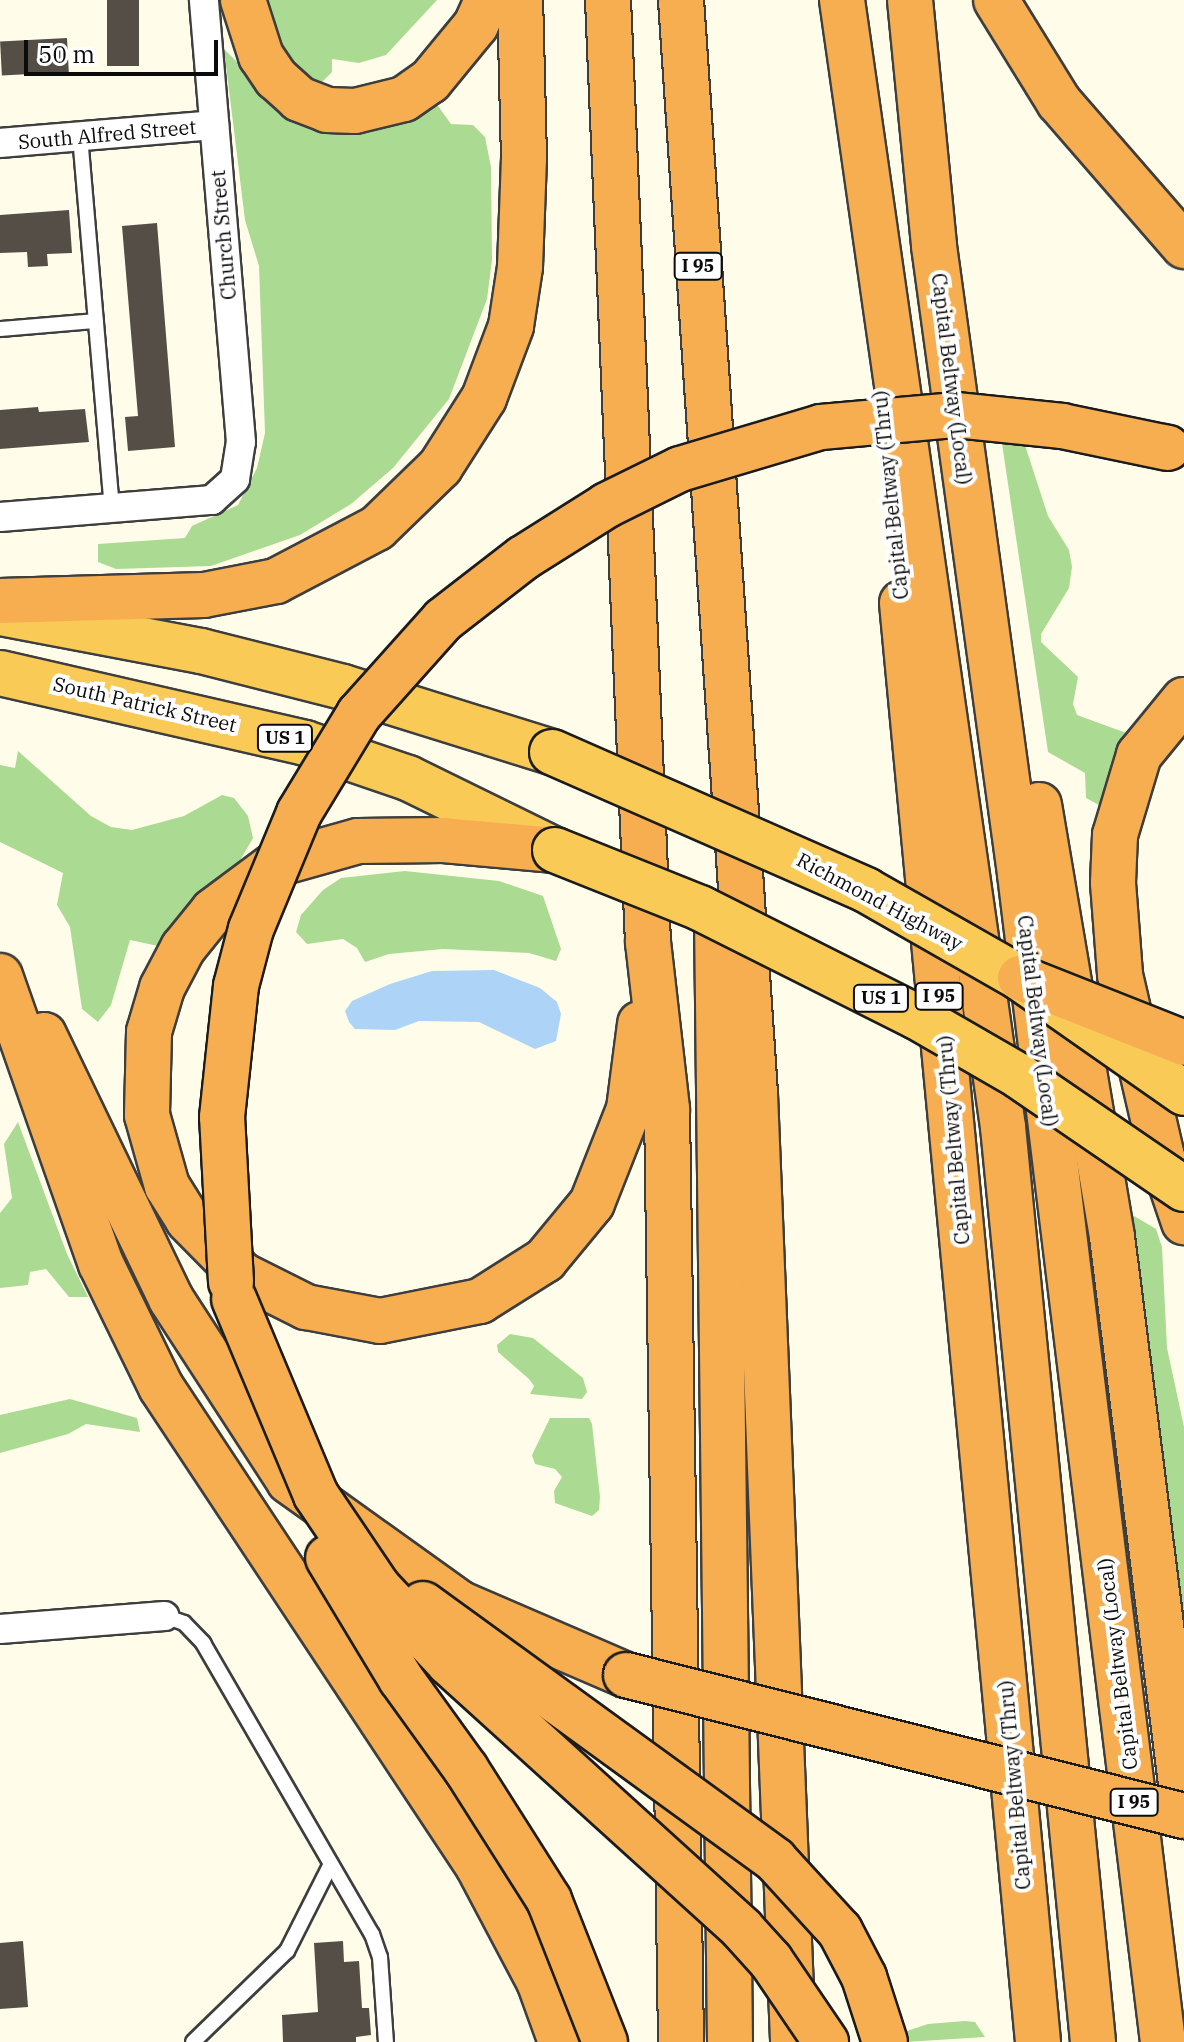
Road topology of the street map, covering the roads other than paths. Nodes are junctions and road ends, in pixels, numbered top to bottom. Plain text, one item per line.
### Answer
1 (204, 0) edge
2 (243, 0) edge
3 (487, 0) edge
4 (520, 0) edge
5 (608, 0) edge
6 (681, 0) edge
7 (840, 0) edge
8 (910, 0) edge
9 (996, 0) edge
10 (214, 125) junction
11 (80, 136) junction
12 (0, 143) edge
13 (1184, 246) edge
14 (96, 321) junction
15 (0, 329) edge
16 (1184, 454) edge
17 (112, 508) junction
18 (0, 517) edge
19 (714, 533) junction
20 (973, 544) junction
21 (0, 601) edge
22 (0, 613) edge
23 (0, 673) edge
24 (1184, 700) edge
25 (555, 850) junction
26 (648, 942) junction
27 (0, 948) edge
28 (0, 976) edge
29 (1020, 978) junction
30 (1184, 1043) edge
31 (1184, 1093) edge
32 (1184, 1189) edge
33 (1184, 1222) edge
34 (234, 1299) junction
35 (289, 1481) junction
36 (164, 1616) joint
37 (0, 1629) edge
38 (1184, 1807) edge
39 (1184, 1816) edge
40 (331, 1864) junction
41 (193, 2042) edge
42 (386, 2042) edge
43 (561, 2042) edge
44 (605, 2042) edge
45 (681, 2042) edge
46 (730, 2042) edge
47 (793, 2042) edge
48 (826, 2042) edge
49 (885, 2042) edge
50 (1038, 2042) edge
51 (1095, 2042) edge
52 (1163, 2042) edge

1 - 10 street, Church Street
2 - 3 highway
4 - 21 highway
5 - 26 highway
6 - 19 highway, I 95
7 - 50 highway, Capital Beltway (Thru) / I 95
7 - 51 highway
8 - 20 highway, Capital Beltway (Local) / I 95
9 - 13 highway
10 - 11 street, South Alfred Street
10 - 17 street, Church Street
11 - 12 street, South Alfred Street
11 - 14 lane
14 - 15 lane
14 - 17 lane
16 - 34 highway, bridge
17 - 18 street
19 - 46 highway
19 - 47 highway, I 95
20 - 38 highway
20 - 52 highway, Capital Beltway (Local) / I 95
22 - 29 highway, Richmond Highway, bridge
23 - 25 highway, South Patrick Street / US 1
24 - 33 highway, bridge
25 - 26 highway
25 - 32 highway, US 1, bridge
26 - 45 highway
27 - 35 highway
28 - 43 highway
29 - 30 highway, bridge
29 - 31 highway, Richmond Highway, bridge
34 - 44 highway, bridge
34 - 48 highway, bridge
35 - 39 highway, bridge
35 - 49 highway, bridge
36 - 37 street
36 - 40 lane
40 - 41 lane
40 - 42 lane

